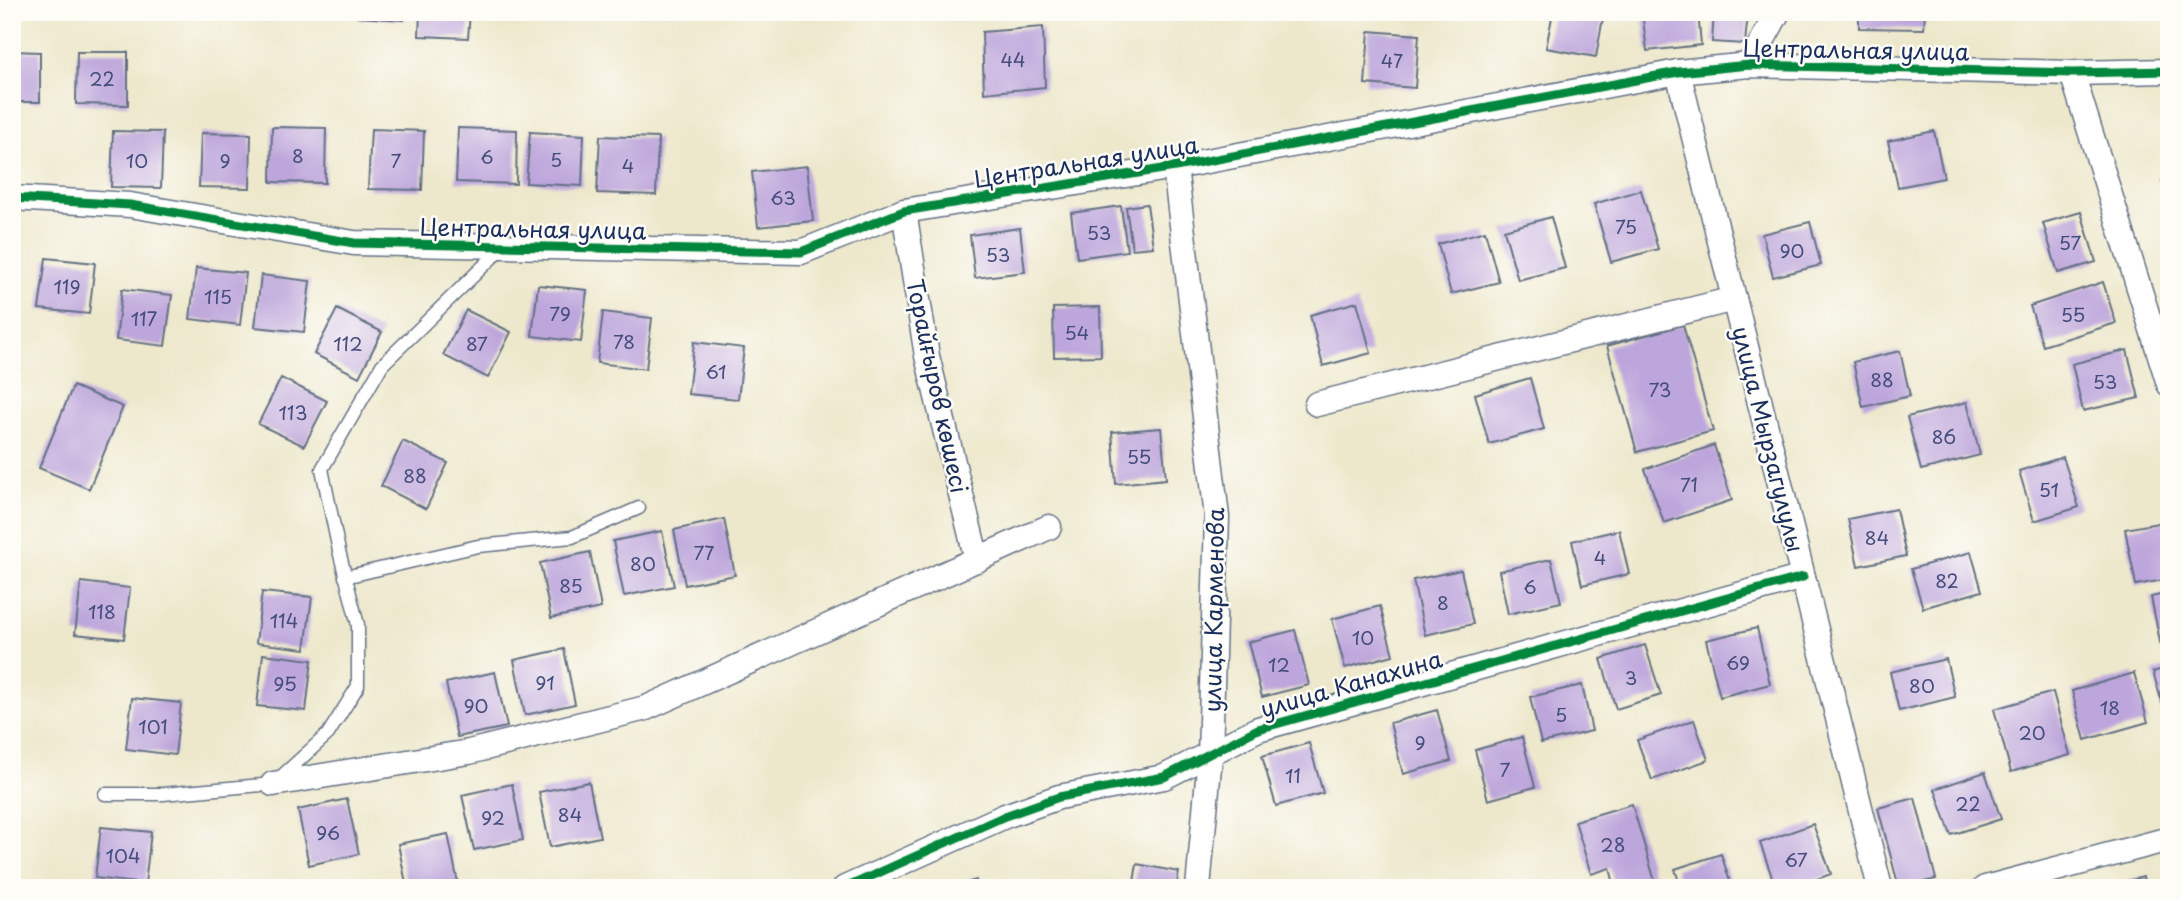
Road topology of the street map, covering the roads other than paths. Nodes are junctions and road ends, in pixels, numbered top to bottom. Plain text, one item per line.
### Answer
1 (1778, 12) edge
2 (1749, 65) junction
3 (2169, 71) edge
4 (1678, 72) junction
5 (2072, 73) junction
6 (1175, 167) junction
7 (12, 198) edge
8 (904, 211) junction
9 (503, 247) junction
10 (1734, 299) junction
11 (2169, 384) edge
12 (1317, 404) dead end
13 (639, 508) dead end
14 (1049, 527) dead end
15 (977, 559) junction
16 (345, 577) junction
17 (1803, 577) junction
18 (1210, 756) junction
19 (273, 784) junction
20 (105, 794) dead end
21 (2169, 839) edge
22 (845, 888) edge
23 (1198, 888) edge
24 (1880, 888) edge
25 (1985, 888) edge

1 - 2 street
2 - 4 street, Центральная улица
2 - 5 street, Центральная улица
3 - 5 street, Центральная улица
4 - 6 street, Центральная улица
4 - 10 street, улица Мырзагулулы
5 - 11 street
6 - 8 street, Центральная улица
6 - 18 street, улица Карменова
7 - 9 street, Центральная улица
8 - 9 street, Центральная улица
8 - 15 street, Торайғыров көшесі
9 - 16 lane
10 - 12 street
10 - 17 street, улица Мырзагулулы
13 - 16 lane
14 - 15 street
15 - 19 street
16 - 19 lane
17 - 18 street, улица Канахина
17 - 24 street, улица Мырзагулулы
18 - 22 street, улица Канахина
18 - 23 street, улица Карменова
19 - 20 lane
21 - 25 street

